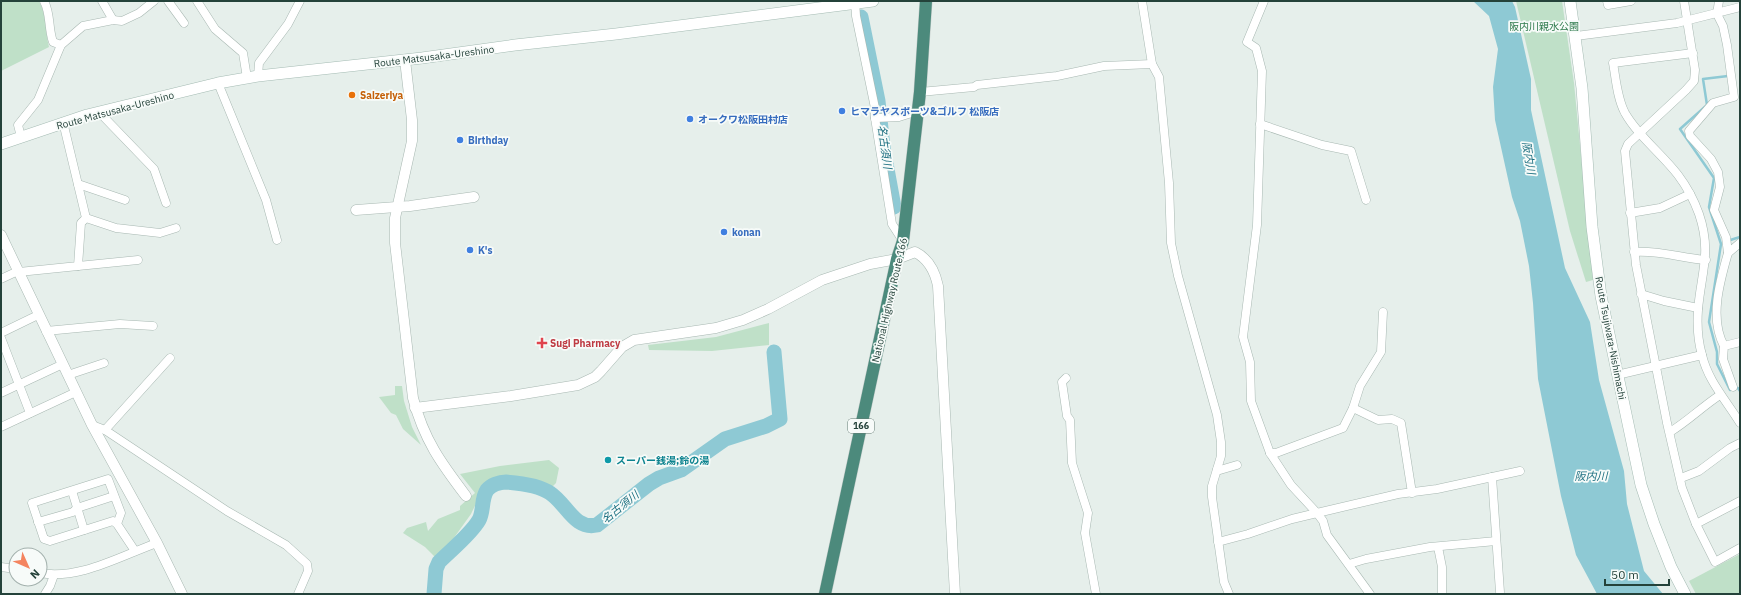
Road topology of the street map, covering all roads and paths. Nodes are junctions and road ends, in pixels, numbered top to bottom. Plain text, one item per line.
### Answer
1 (44, 1) edge
2 (102, 1) edge
3 (154, 1) edge
4 (168, 1) edge
5 (197, 1) edge
6 (300, 1) edge
7 (873, 1) edge
8 (926, 1) edge
9 (1142, 1) edge
10 (1264, 1) edge
11 (1570, 1) edge
12 (1608, 1) edge
13 (1631, 1) edge
14 (1684, 1) edge
15 (1719, 1) edge
16 (856, 2) edge
17 (1740, 7) edge
18 (1717, 14) junction
19 (113, 20) junction
20 (1688, 21) junction
21 (184, 23) dead end
22 (1576, 36) junction
23 (61, 45) junction
24 (1693, 53) junction
25 (405, 60) junction
26 (1152, 64) junction
27 (253, 77) junction
28 (218, 83) junction
29 (920, 92) junction
30 (99, 112) junction
31 (918, 112) junction
32 (878, 118) junction
33 (63, 122) junction
34 (1260, 124) junction
35 (1640, 133) junction
36 (21, 137) junction
37 (1, 144) edge
38 (78, 184) junction
39 (1690, 194) junction
40 (474, 197) dead end
41 (125, 200) dead end
42 (1366, 200) dead end
43 (166, 203) dead end
44 (398, 206) junction
45 (356, 210) dead end
46 (1630, 212) junction
47 (86, 218) junction
48 (176, 228) dead end
49 (1, 235) edge
50 (277, 240) dead end
51 (903, 240) junction
52 (1740, 243) edge
53 (1728, 249) junction
54 (1634, 252) junction
55 (897, 259) junction
56 (138, 260) dead end
57 (1706, 260) junction
58 (78, 266) junction
59 (18, 271) junction
60 (1, 279) edge
61 (1641, 294) junction
62 (1698, 308) junction
63 (1384, 312) dead end
64 (38, 314) junction
65 (153, 326) dead end
66 (46, 331) junction
67 (1, 333) edge
68 (1, 338) edge
69 (1740, 342) edge
70 (1724, 346) junction
71 (1702, 355) junction
72 (170, 358) dead end
73 (104, 363) dead end
74 (63, 364) junction
75 (1656, 366) junction
76 (1617, 374) junction
77 (68, 375) junction
78 (1066, 378) dead end
79 (20, 385) junction
80 (1733, 387) dead end
81 (76, 392) junction
82 (1, 393) edge
83 (1720, 395) junction
84 (415, 408) junction
85 (1353, 408) junction
86 (30, 413) junction
87 (1740, 423) edge
88 (92, 425) junction
89 (1, 426) edge
90 (105, 430) junction
91 (1670, 432) junction
92 (1740, 443) edge
93 (1270, 453) junction
94 (1237, 464) dead end
95 (1217, 470) junction
96 (1520, 471) dead end
97 (1492, 477) junction
98 (1681, 478) junction
99 (72, 491) junction
100 (1412, 492) junction
101 (114, 496) junction
102 (466, 496) dead end
103 (1740, 501) edge
104 (77, 508) junction
105 (1318, 513) junction
106 (38, 522) junction
107 (117, 524) junction
108 (1696, 524) junction
109 (84, 530) junction
110 (1496, 541) junction
111 (1218, 542) junction
112 (157, 543) junction
113 (1438, 547) junction
114 (1740, 548) edge
115 (135, 551) junction
116 (1349, 564) junction
117 (48, 575) edge
118 (54, 576) junction
119 (1498, 593) edge
120 (45, 594) edge
121 (182, 594) edge
122 (298, 594) edge
123 (825, 594) edge
124 (955, 594) edge
125 (1096, 594) edge
126 (1229, 594) edge
127 (1370, 594) edge
128 (1442, 594) edge
129 (1685, 594) edge

1 - 23 street
2 - 19 street
3 - 19 street
4 - 21 street
5 - 27 street
6 - 27 street
7 - 16 main road, Route Matsusaka-Ureshino
8 - 29 highway, National Highway Route 166 / 166
9 - 26 street
10 - 34 street
11 - 22 main road, Route Tsujiwara-Nishimachi
12 - 13 street
14 - 20 street
15 - 18 street
16 - 25 main road, Route Matsusaka-Ureshino
16 - 32 street
17 - 18 street
18 - 20 street
18 - 53 street
19 - 23 street
20 - 22 street
20 - 24 street
22 - 76 main road, Route Tsujiwara-Nishimachi
23 - 36 street
24 - 35 street
24 - 35 street
25 - 27 main road, Route Matsusaka-Ureshino
25 - 44 street
26 - 29 street
26 - 95 street
27 - 28 main road, Route Matsusaka-Ureshino
28 - 30 main road, Route Matsusaka-Ureshino
28 - 50 street
29 - 31 highway, National Highway Route 166 / 166
30 - 33 main road, Route Matsusaka-Ureshino
30 - 43 street
31 - 32 street
31 - 51 highway, National Highway Route 166 / 166
32 - 51 street
33 - 36 main road, Route Matsusaka-Ureshino
33 - 38 street
34 - 42 street
34 - 93 street
35 - 39 street
35 - 46 street
36 - 37 main road, Route Matsusaka-Ureshino
38 - 41 street
38 - 47 street
39 - 46 street
39 - 57 street
40 - 44 street
44 - 45 street
44 - 84 street
46 - 54 street
47 - 48 street
47 - 58 street
49 - 59 street
51 - 55 highway, National Highway Route 166 / 166
52 - 53 street
53 - 70 street
54 - 57 street
54 - 61 street
55 - 84 street
55 - 123 highway, National Highway Route 166 / 166
55 - 124 street
56 - 58 street
57 - 62 street
58 - 59 street
59 - 60 street
59 - 64 street
61 - 62 street
61 - 75 street
62 - 71 street
63 - 85 street
64 - 66 street
64 - 67 street
65 - 66 street
66 - 74 street
68 - 79 street
69 - 70 street
70 - 80 street
71 - 75 street
71 - 83 street
72 - 90 street
73 - 77 street
74 - 77 street
74 - 79 street
75 - 76 street
75 - 91 street
76 - 129 main road, Route Tsujiwara-Nishimachi
77 - 81 street
78 - 125 street
79 - 82 street
79 - 86 street
81 - 86 street
81 - 88 street
83 - 87 street
83 - 91 street
84 - 102 street
85 - 93 street
85 - 100 street
86 - 89 street
88 - 90 street
88 - 112 street
90 - 122 street
91 - 98 street
92 - 98 street
93 - 105 street
94 - 95 street
95 - 111 street
96 - 97 street
97 - 100 street
97 - 110 street
98 - 108 street
99 - 101 street
99 - 104 street
99 - 106 street
100 - 105 street
101 - 104 street
101 - 107 street
103 - 108 street
104 - 106 street
104 - 109 street
105 - 111 street
105 - 116 street
106 - 109 street
107 - 109 street
107 - 115 street
108 - 114 street
110 - 113 street
110 - 119 street
111 - 126 street
112 - 115 street
112 - 121 street
113 - 116 street
113 - 128 street
115 - 118 street
116 - 127 street
117 - 118 street
118 - 120 street

